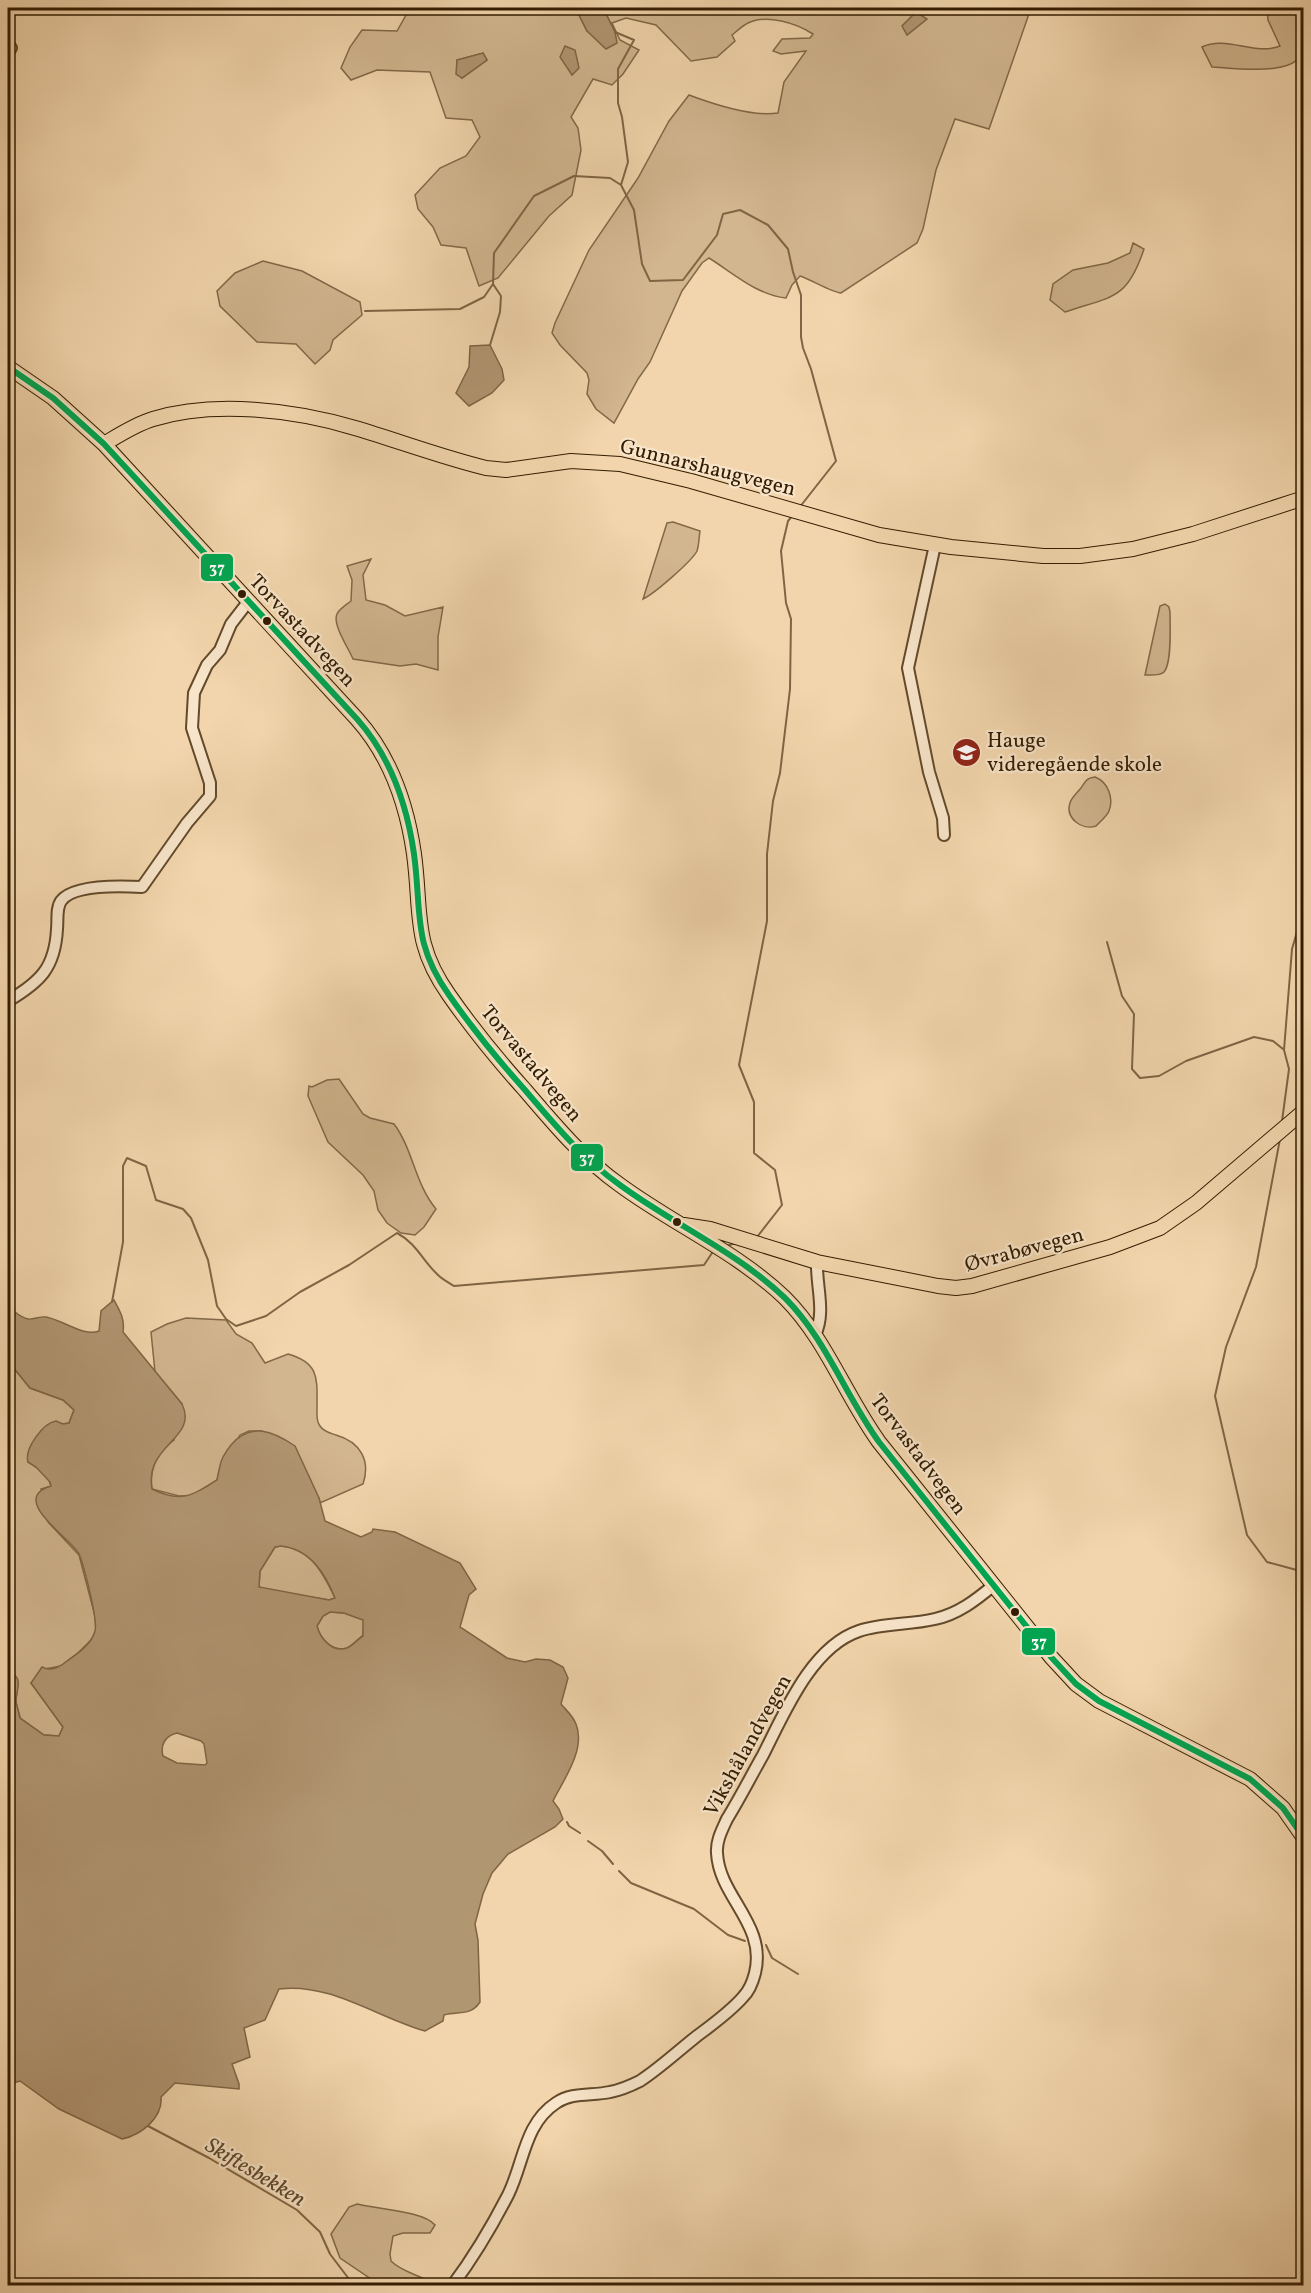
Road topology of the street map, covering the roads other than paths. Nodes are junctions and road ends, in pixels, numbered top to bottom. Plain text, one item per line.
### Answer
1 (8, 367) edge
2 (104, 444) junction
3 (1304, 498) edge
4 (935, 545) junction
5 (248, 602) junction
6 (944, 835) dead end
7 (8, 1001) edge
8 (1304, 1111) edge
9 (681, 1225) junction
10 (817, 1262) junction
11 (815, 1335) junction
12 (994, 1585) junction
13 (1304, 1838) edge
14 (452, 2286) edge

1 - 2 main road, Torvastadvegen
2 - 4 main road, Gunnarshaugvegen
2 - 5 main road, Torvastadvegen
3 - 4 main road, Gunnarshaugvegen
4 - 6 street
5 - 7 street
5 - 9 main road, Torvastadvegen
8 - 10 main road, Øvrabøvegen
9 - 10 main road, Øvrabøvegen
9 - 11 main road, Torvastadvegen
10 - 11 street
11 - 12 main road, Torvastadvegen
12 - 13 main road, Torvastadvegen
12 - 14 street, Vikshålandvegen

